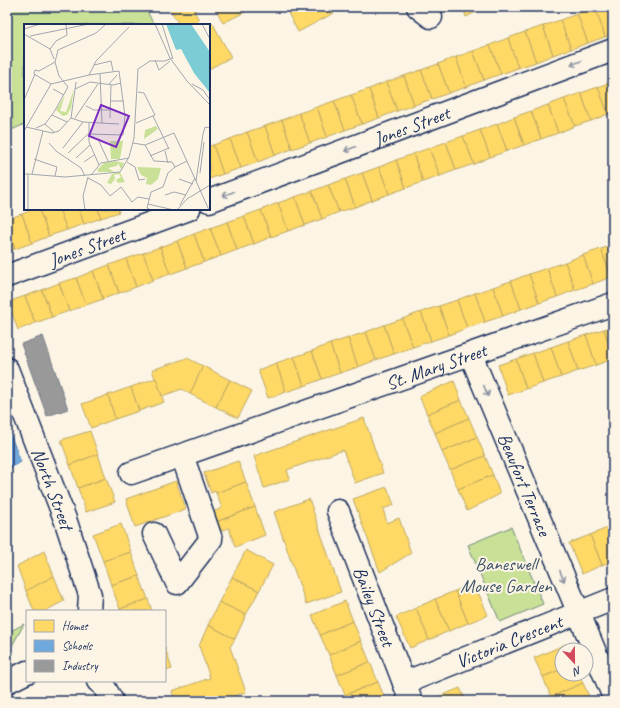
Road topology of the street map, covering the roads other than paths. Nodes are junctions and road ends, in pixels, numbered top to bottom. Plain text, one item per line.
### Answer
1 (613, 50) edge
2 (210, 201) edge
3 (186, 210) edge
4 (7, 276) edge
5 (613, 304) edge
6 (471, 355) junction
7 (7, 369) edge
8 (182, 455) junction
9 (131, 473) dead end
10 (338, 511) dead end
11 (154, 534) dead end
12 (613, 599) edge
13 (89, 610) edge
14 (578, 614) junction
15 (26, 672) edge
16 (7, 682) edge
17 (99, 682) edge
18 (408, 692) edge
19 (613, 695) edge
20 (112, 701) edge

1 -> 2 street, Jones Street
3 - 4 street, Jones Street
5 - 6 street, St. Mary Street
6 - 8 street, St. Mary Street
6 -> 14 street, Beaufort Terrace
7 - 13 street, North Street
8 - 9 street, St. Mary Street
8 - 11 street
10 - 18 street, Bailey Street
12 - 14 street, Victoria Crescent
14 - 18 street, Victoria Crescent
14 - 19 street, Beaufort Terrace
15 - 16 street
17 - 20 street

